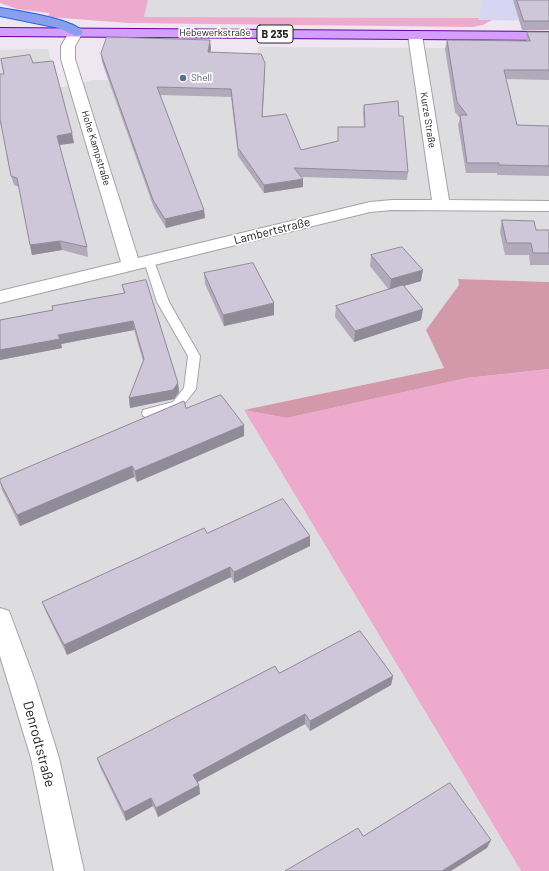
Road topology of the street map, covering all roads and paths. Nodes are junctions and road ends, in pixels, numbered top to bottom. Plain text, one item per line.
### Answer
1 (0, 12) edge
2 (0, 32) edge
3 (76, 32) junction
4 (415, 35) junction
5 (549, 36) edge
6 (441, 205) junction
7 (549, 206) edge
8 (149, 260) junction
9 (131, 265) junction
10 (0, 298) edge
11 (148, 413) dead end
12 (0, 619) edge
13 (69, 871) edge

1 - 3 highway
2 - 3 main road, Hebewerkstraße / B 235
3 - 4 main road, Hebewerkstraße / B 235
3 - 9 street, Hohe Kampstraße
4 - 5 main road, Hebewerkstraße / B 235
4 - 6 street, Kurze Straße
6 - 7 street, Lambertstraße
6 - 8 street, Lambertstraße
8 - 9 street, Lambertstraße
8 - 11 lane
9 - 10 street, Lambertstraße
12 - 13 street, Denrodtstraße

